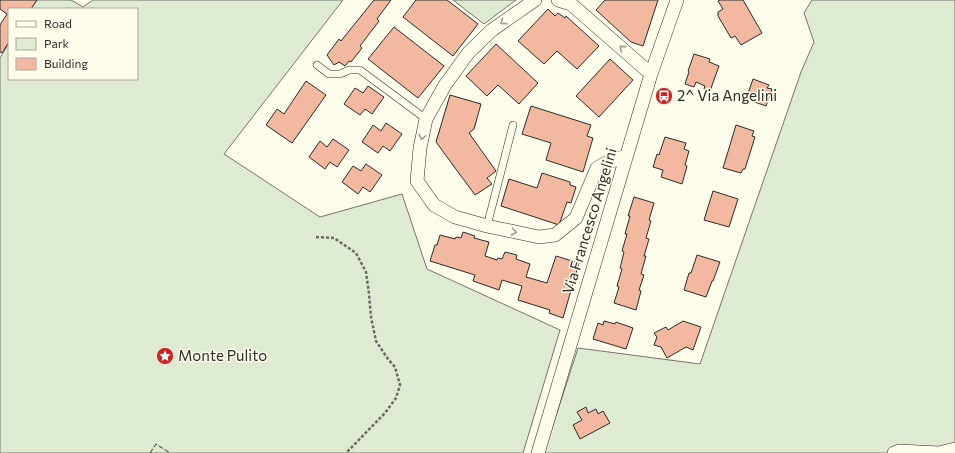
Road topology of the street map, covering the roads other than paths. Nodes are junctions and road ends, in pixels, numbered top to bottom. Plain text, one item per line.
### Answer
1 (535, 0) edge
2 (558, 0) edge
3 (677, 0) edge
4 (316, 65) dead end
5 (651, 74) junction
6 (426, 119) junction
7 (513, 126) dead end
8 (626, 156) junction
9 (487, 226) junction
10 (955, 448) edge
11 (538, 453) edge
12 (894, 453) edge

1 -> 6 street
5 -> 2 street
3 - 5 street, Via Francesco Angelini
4 - 6 lane
5 - 8 street, Via Francesco Angelini
6 -> 9 street
7 - 9 lane
9 -> 8 street
8 - 11 street, Via Francesco Angelini
10 - 12 street

